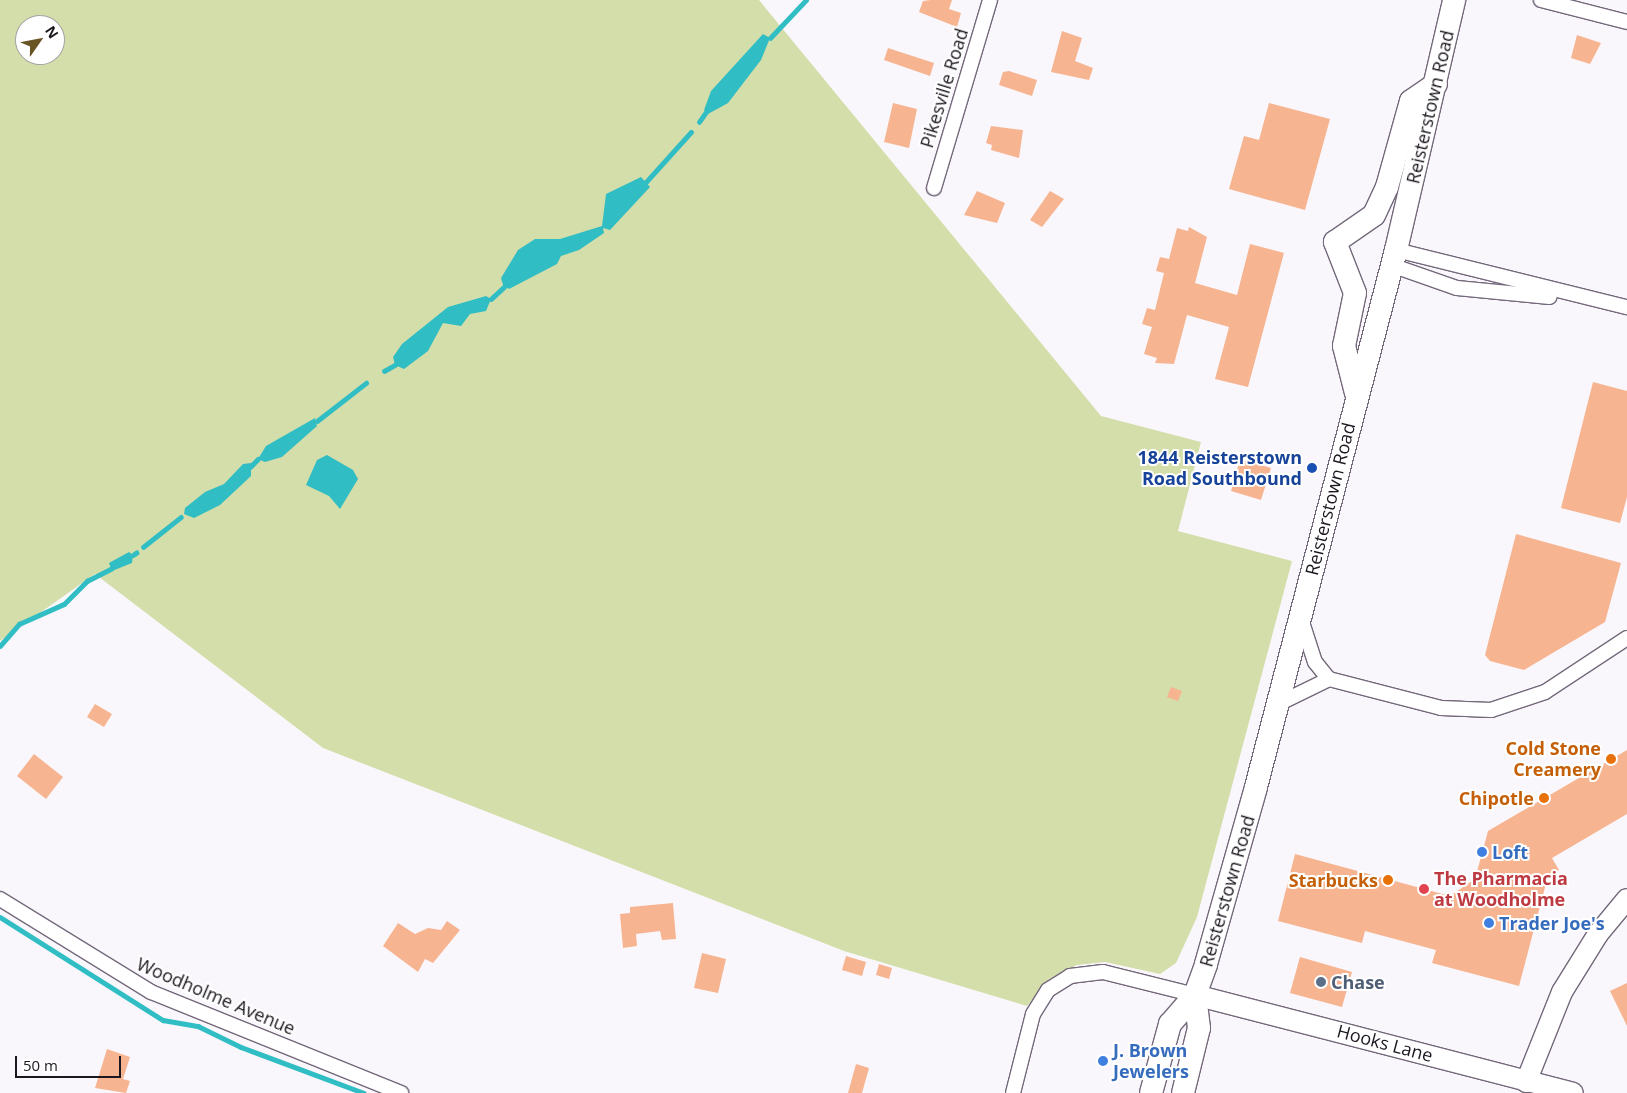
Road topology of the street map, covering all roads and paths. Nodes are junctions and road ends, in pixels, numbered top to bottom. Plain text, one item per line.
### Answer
1 (990, 0) edge
2 (1454, 0) edge
3 (1541, 0) edge
4 (1627, 22) edge
5 (1436, 84) junction
6 (934, 188) dead end
7 (1394, 258) junction
8 (1586, 299) junction
9 (1627, 307) edge
10 (1357, 397) junction
11 (1300, 615) junction
12 (1627, 638) edge
13 (1329, 679) junction
14 (1278, 704) junction
15 (1627, 899) edge
16 (0, 900) edge
17 (1195, 996) junction
18 (1526, 1082) junction
19 (401, 1093) edge
20 (1013, 1093) edge
21 (1151, 1093) edge
22 (1183, 1093) edge
23 (1573, 1093) edge

1 - 6 street, Pikesville Road
2 - 5 main road, Reisterstown Road
3 - 4 street
5 - 7 main road, Reisterstown Road
5 - 10 main road
7 - 8 street
7 - 8 street
7 - 10 main road, Reisterstown Road
8 - 9 street
10 - 11 main road, Reisterstown Road
11 - 13 street
11 - 14 main road, Reisterstown Road
12 - 13 street
13 - 14 street
14 - 17 main road, Reisterstown Road
15 - 18 street
16 - 19 street, Woodholme Avenue
17 - 18 street, Hooks Lane
17 - 20 street
17 - 21 main road, Reisterstown Road
17 - 22 main road, Reisterstown Road
18 - 23 street, Hooks Lane

